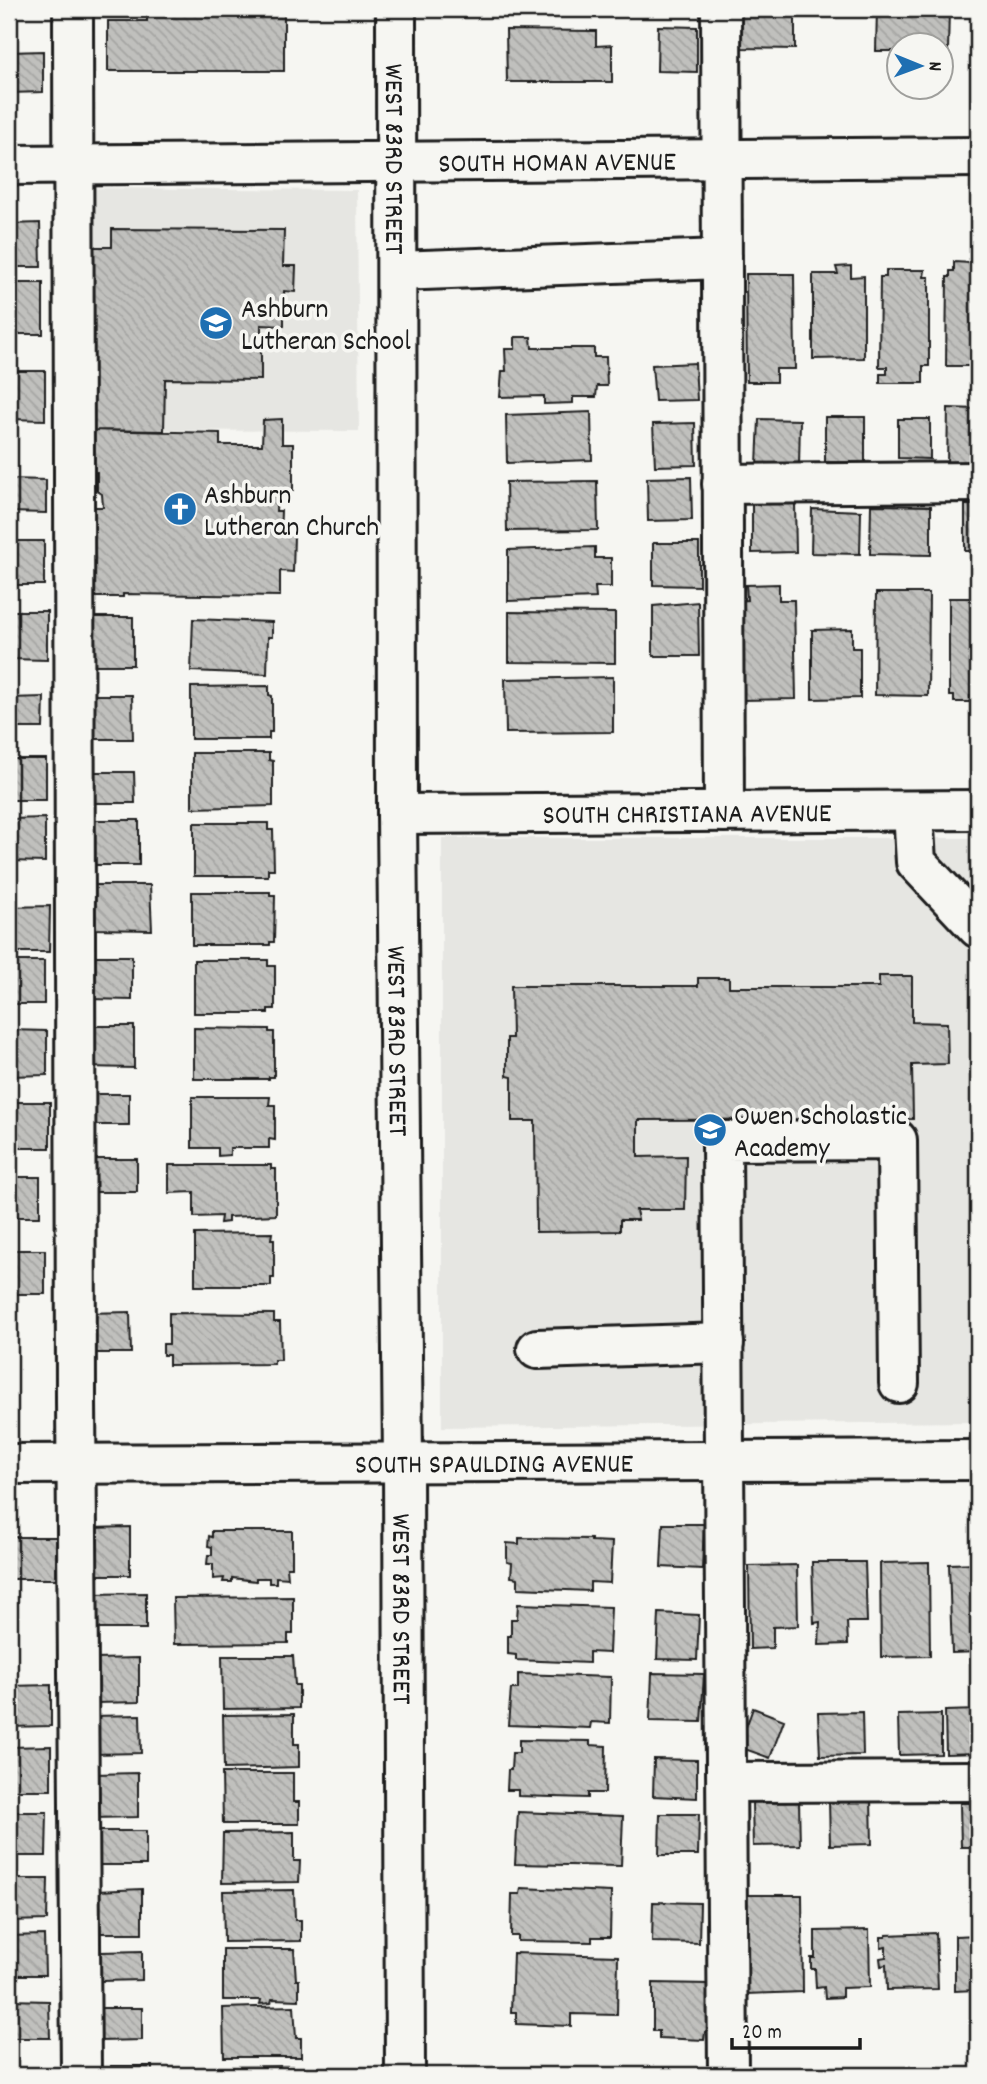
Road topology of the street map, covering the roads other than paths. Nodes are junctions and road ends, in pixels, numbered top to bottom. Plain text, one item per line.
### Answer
1 (73, 9) edge
2 (396, 9) edge
3 (721, 9) edge
4 (978, 157) edge
5 (721, 159) junction
6 (396, 160) junction
7 (9, 164) edge
8 (74, 164) junction
9 (721, 259) junction
10 (397, 271) junction
11 (978, 482) edge
12 (722, 484) junction
13 (978, 810) edge
14 (913, 811) junction
15 (724, 812) junction
16 (397, 814) junction
17 (978, 928) edge
18 (724, 1343) junction
19 (537, 1349) dead end
20 (900, 1383) dead end
21 (978, 1460) edge
22 (725, 1461) junction
23 (403, 1463) junction
24 (9, 1464) edge
25 (77, 1464) junction
26 (978, 1780) edge
27 (727, 1782) junction
28 (81, 2075) edge
29 (405, 2075) edge
30 (728, 2075) edge

1 - 8 street
2 - 6 street, WEST 83RD STREET
3 - 5 street
4 - 5 street, SOUTH HOMAN AVENUE
5 - 6 street, SOUTH HOMAN AVENUE
5 - 9 street
6 - 8 street, SOUTH HOMAN AVENUE
6 - 10 street, WEST 83RD STREET
7 - 8 street, SOUTH HOMAN AVENUE
8 - 25 street
9 - 10 street
9 - 12 street
10 - 16 street, WEST 83RD STREET
11 - 12 street
12 - 15 street
13 - 14 street, SOUTH CHRISTIANA AVENUE
14 - 15 street, SOUTH CHRISTIANA AVENUE
14 - 17 street
15 - 16 street, SOUTH CHRISTIANA AVENUE
16 - 23 street, WEST 83RD STREET
18 - 19 street
18 - 20 street
18 - 22 street
21 - 22 street, SOUTH SPAULDING AVENUE
22 - 23 street, SOUTH SPAULDING AVENUE
22 - 27 street
23 - 25 street, SOUTH SPAULDING AVENUE
23 - 29 street, WEST 83RD STREET
24 - 25 street, SOUTH SPAULDING AVENUE
25 - 28 street
26 - 27 street
27 - 30 street

